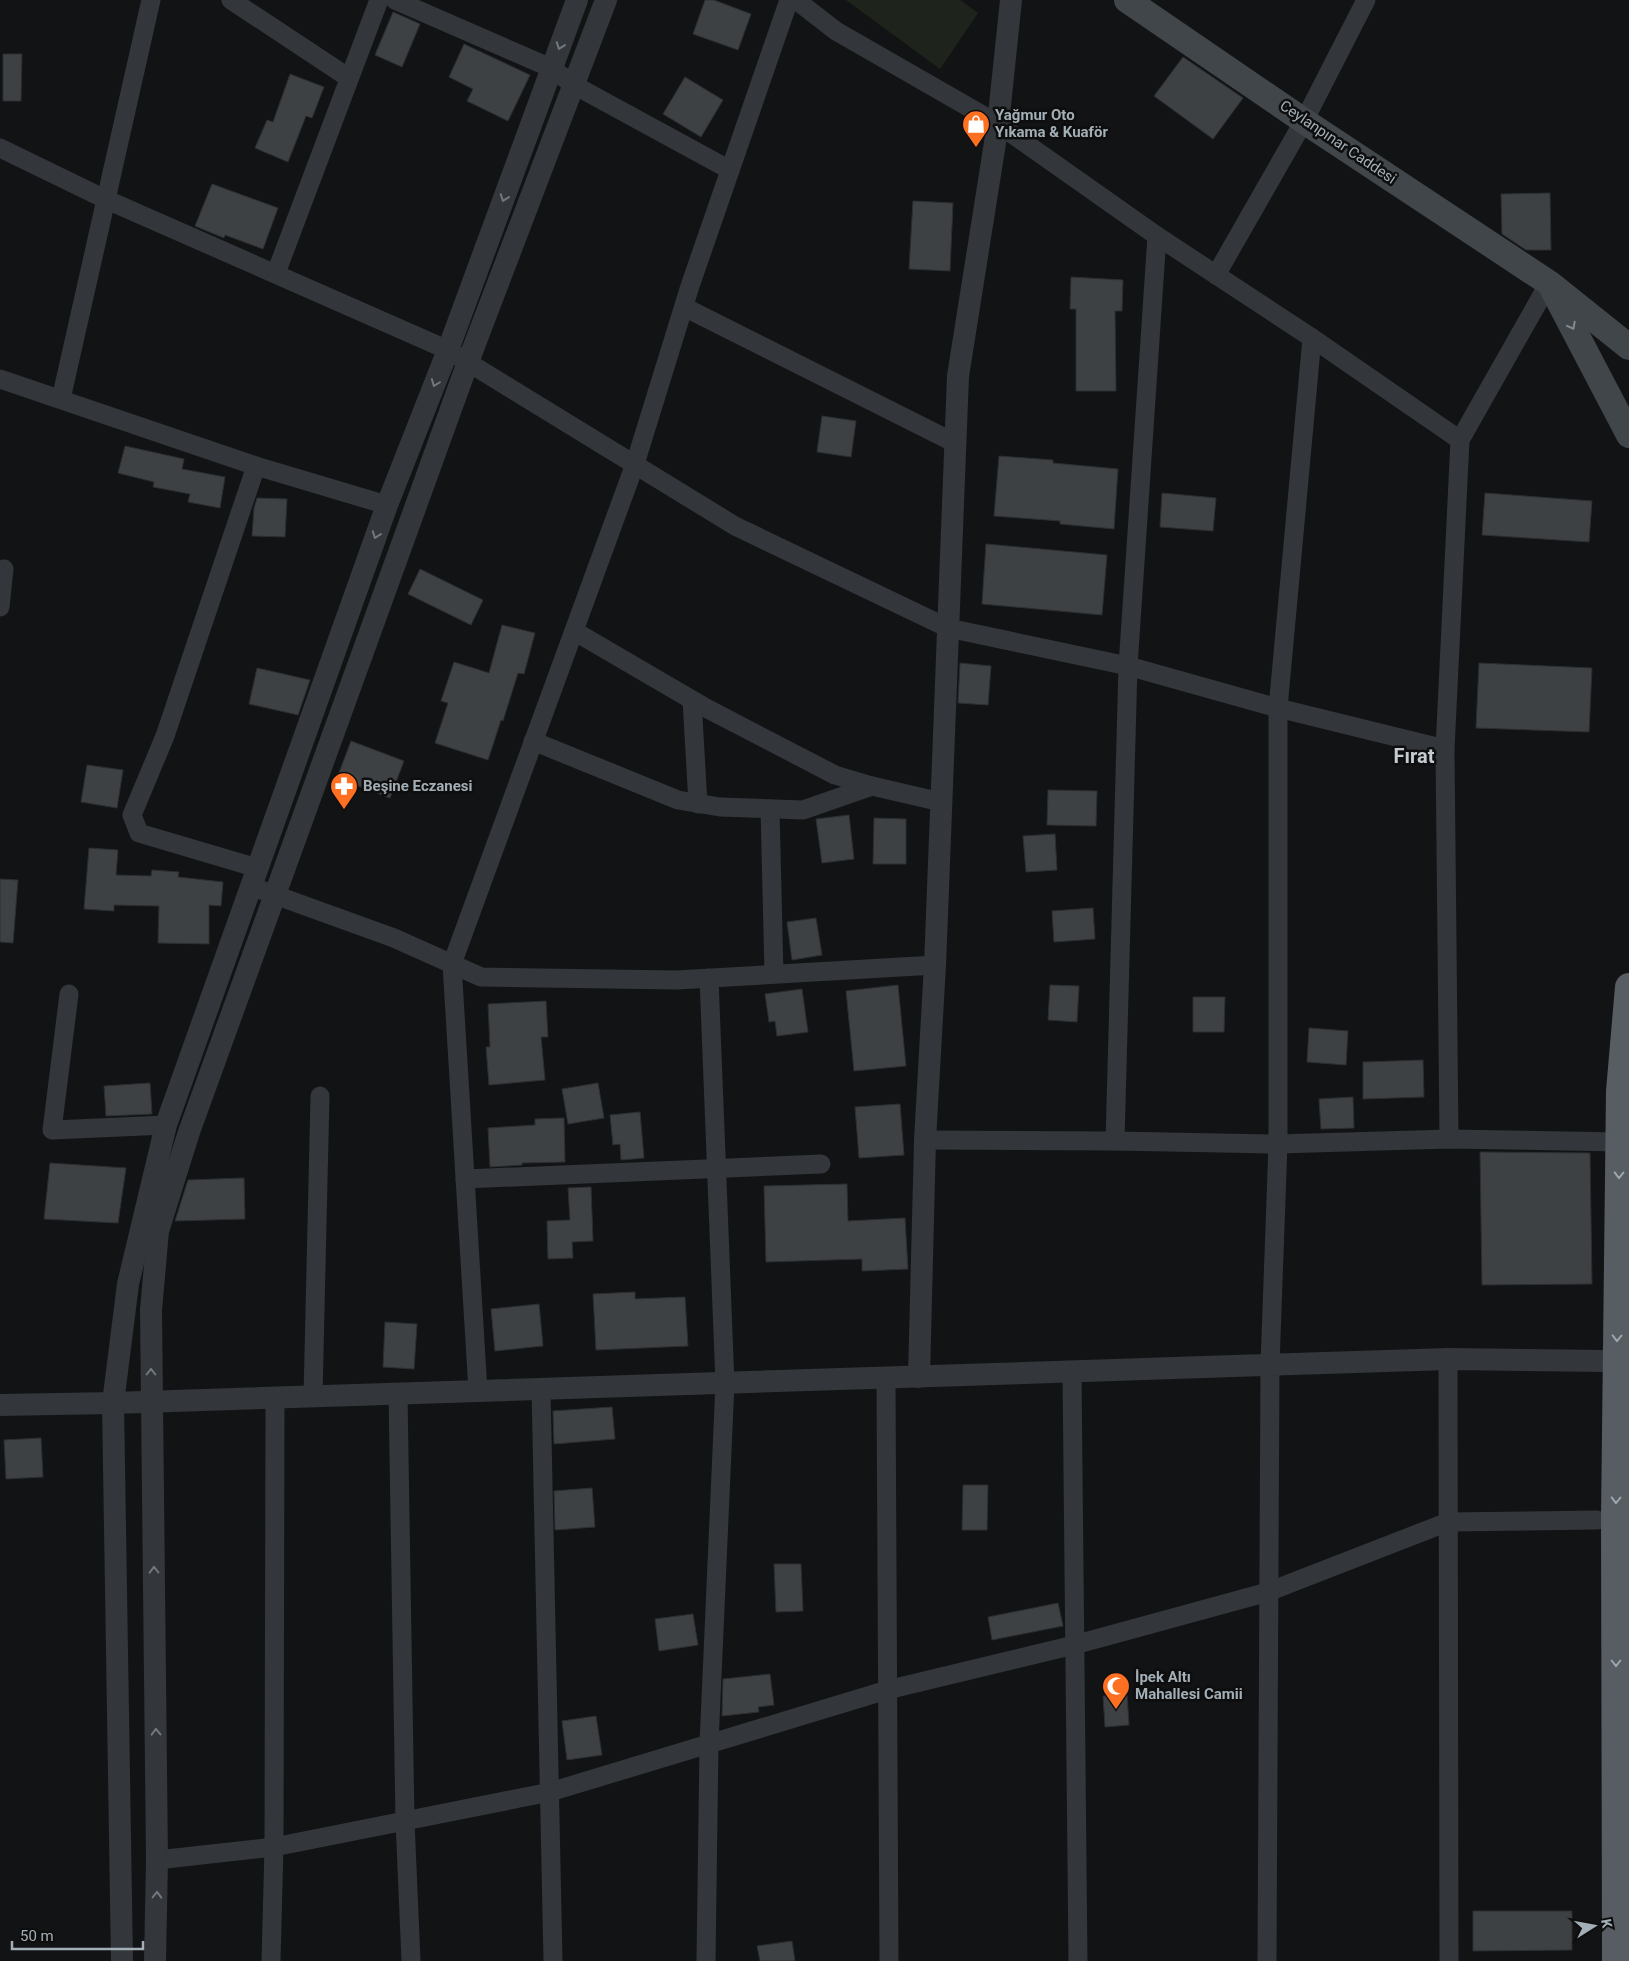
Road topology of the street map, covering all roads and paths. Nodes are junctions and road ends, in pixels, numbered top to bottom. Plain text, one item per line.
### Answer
1 (151, 0) edge
2 (230, 0) edge
3 (379, 0) edge
4 (395, 0) edge
5 (577, 0) edge
6 (606, 0) edge
7 (789, 0) edge
8 (796, 0) edge
9 (1011, 0) edge
10 (1127, 0) edge
11 (1366, 0) edge
12 (551, 68) junction
13 (349, 78) junction
14 (574, 85) junction
15 (1304, 121) junction
16 (998, 124) junction
17 (0, 148) edge
18 (730, 170) junction
19 (105, 198) junction
20 (1157, 236) junction
21 (276, 272) junction
22 (1216, 275) junction
23 (1549, 283) junction
24 (684, 307) junction
25 (1312, 338) junction
26 (1629, 347) edge
27 (448, 350) junction
28 (468, 362) junction
29 (0, 379) edge
30 (61, 399) junction
31 (1629, 435) edge
32 (1460, 440) junction
33 (955, 443) junction
34 (635, 464) junction
35 (256, 466) junction
36 (387, 505) junction
37 (4, 570) dead end
38 (0, 607) edge
39 (948, 628) junction
40 (574, 631) junction
41 (1128, 666) junction
42 (692, 700) junction
43 (1278, 708) junction
44 (533, 741) junction
45 (1445, 749) junction
46 (872, 786) junction
47 (941, 802) junction
48 (698, 804) junction
49 (770, 809) junction
50 (254, 877) junction
51 (275, 895) junction
52 (452, 964) junction
53 (935, 965) junction
54 (774, 974) junction
55 (709, 978) junction
56 (1629, 987) edge
57 (69, 994) dead end
58 (320, 1096) dead end
59 (166, 1124) junction
60 (1449, 1139) junction
61 (926, 1140) junction
62 (1115, 1140) junction
63 (1620, 1142) junction
64 (1278, 1144) junction
65 (821, 1164) dead end
66 (717, 1168) junction
67 (465, 1179) junction
68 (1448, 1359) junction
69 (1604, 1361) dead end
70 (1270, 1365) junction
71 (1072, 1372) junction
72 (919, 1377) junction
73 (886, 1378) junction
74 (726, 1382) junction
75 (541, 1389) junction
76 (478, 1391) junction
77 (398, 1394) junction
78 (313, 1396) junction
79 (275, 1398) junction
80 (152, 1402) junction
81 (114, 1403) junction
82 (0, 1405) edge
83 (1597, 1520) dead end
84 (1448, 1522) junction
85 (1268, 1592) junction
86 (1074, 1645) junction
87 (887, 1690) junction
88 (709, 1744) junction
89 (550, 1792) junction
90 (405, 1821) junction
91 (274, 1847) junction
92 (157, 1860) junction
93 (122, 1961) edge
94 (155, 1961) edge
95 (271, 1961) edge
96 (411, 1961) edge
97 (553, 1961) edge
98 (706, 1961) edge
99 (889, 1961) edge
100 (1078, 1961) edge
101 (1267, 1961) edge
102 (1449, 1961) edge
103 (1616, 1961) edge

1 - 19 street
2 - 13 street
3 - 13 street
4 - 12 street
5 -> 12 street
6 - 14 street
7 - 18 street
8 - 16 street
9 - 16 street
10 - 15 main road, Ceylanpınar Caddesi
11 - 15 street
12 - 14 street
12 -> 27 street
13 - 21 street
14 - 18 street
14 - 28 street
15 - 22 street
15 - 23 main road, Ceylanpınar Caddesi
16 - 20 street
16 - 33 street
17 - 19 street
18 - 24 street
19 - 21 street
19 - 30 street
20 - 22 street
20 - 41 street
21 - 27 street
22 - 25 street
23 - 26 main road, Ceylanpınar Caddesi
23 -> 31 main road, Ceylanpınar Caddesi
23 - 32 street
24 - 33 street
24 - 34 street
25 - 32 street
25 - 43 street
27 - 28 street
27 -> 36 street
28 - 34 street
28 - 51 street
29 - 30 street
30 - 35 street
32 - 45 street
33 - 39 street
34 - 39 street
34 - 40 street
35 - 36 street
35 - 50 street
36 -> 50 street
37 - 38 street
39 - 41 street
39 - 47 street
40 - 42 street
40 - 44 street
41 - 43 street
41 - 62 street
42 - 46 street
42 - 48 street
43 - 45 street
43 - 64 street
44 - 48 street
44 - 52 street
45 - 60 street
46 - 47 street
46 - 49 street
47 - 53 street
48 - 49 street
49 - 54 street
50 - 51 street
50 - 59 street
51 - 52 street
80 -> 51 street
52 - 55 street
52 - 67 street
53 - 54 street
53 - 61 street
54 - 55 street
55 - 66 street
56 - 63 highway
57 - 59 street
58 - 78 street
59 - 81 street
60 - 63 street
60 - 64 street
61 - 62 street
61 - 72 street
62 - 64 street
63 -> 103 highway
64 - 70 street
65 - 66 street
66 - 67 street
66 - 74 street
67 - 76 street
68 - 69 street
68 - 70 street
68 - 84 street
70 - 71 street
70 - 85 street
71 - 72 street
71 - 86 street
72 - 73 street
73 - 74 street
73 - 87 street
74 - 75 street
74 - 88 street
75 - 76 street
75 - 89 street
76 - 77 street
77 - 78 street
77 - 90 street
78 - 79 street
79 - 80 street
79 - 91 street
80 - 81 street
92 -> 80 street
81 - 82 street
81 - 93 street
83 - 84 street
84 - 85 street
84 - 102 street
85 - 86 street
85 - 101 street
86 - 87 street
86 - 100 street
87 - 88 street
87 - 99 street
88 - 89 street
88 - 98 street
89 - 90 street
89 - 97 street
90 - 91 street
90 - 96 street
91 - 92 street
91 - 95 street
94 -> 92 street

